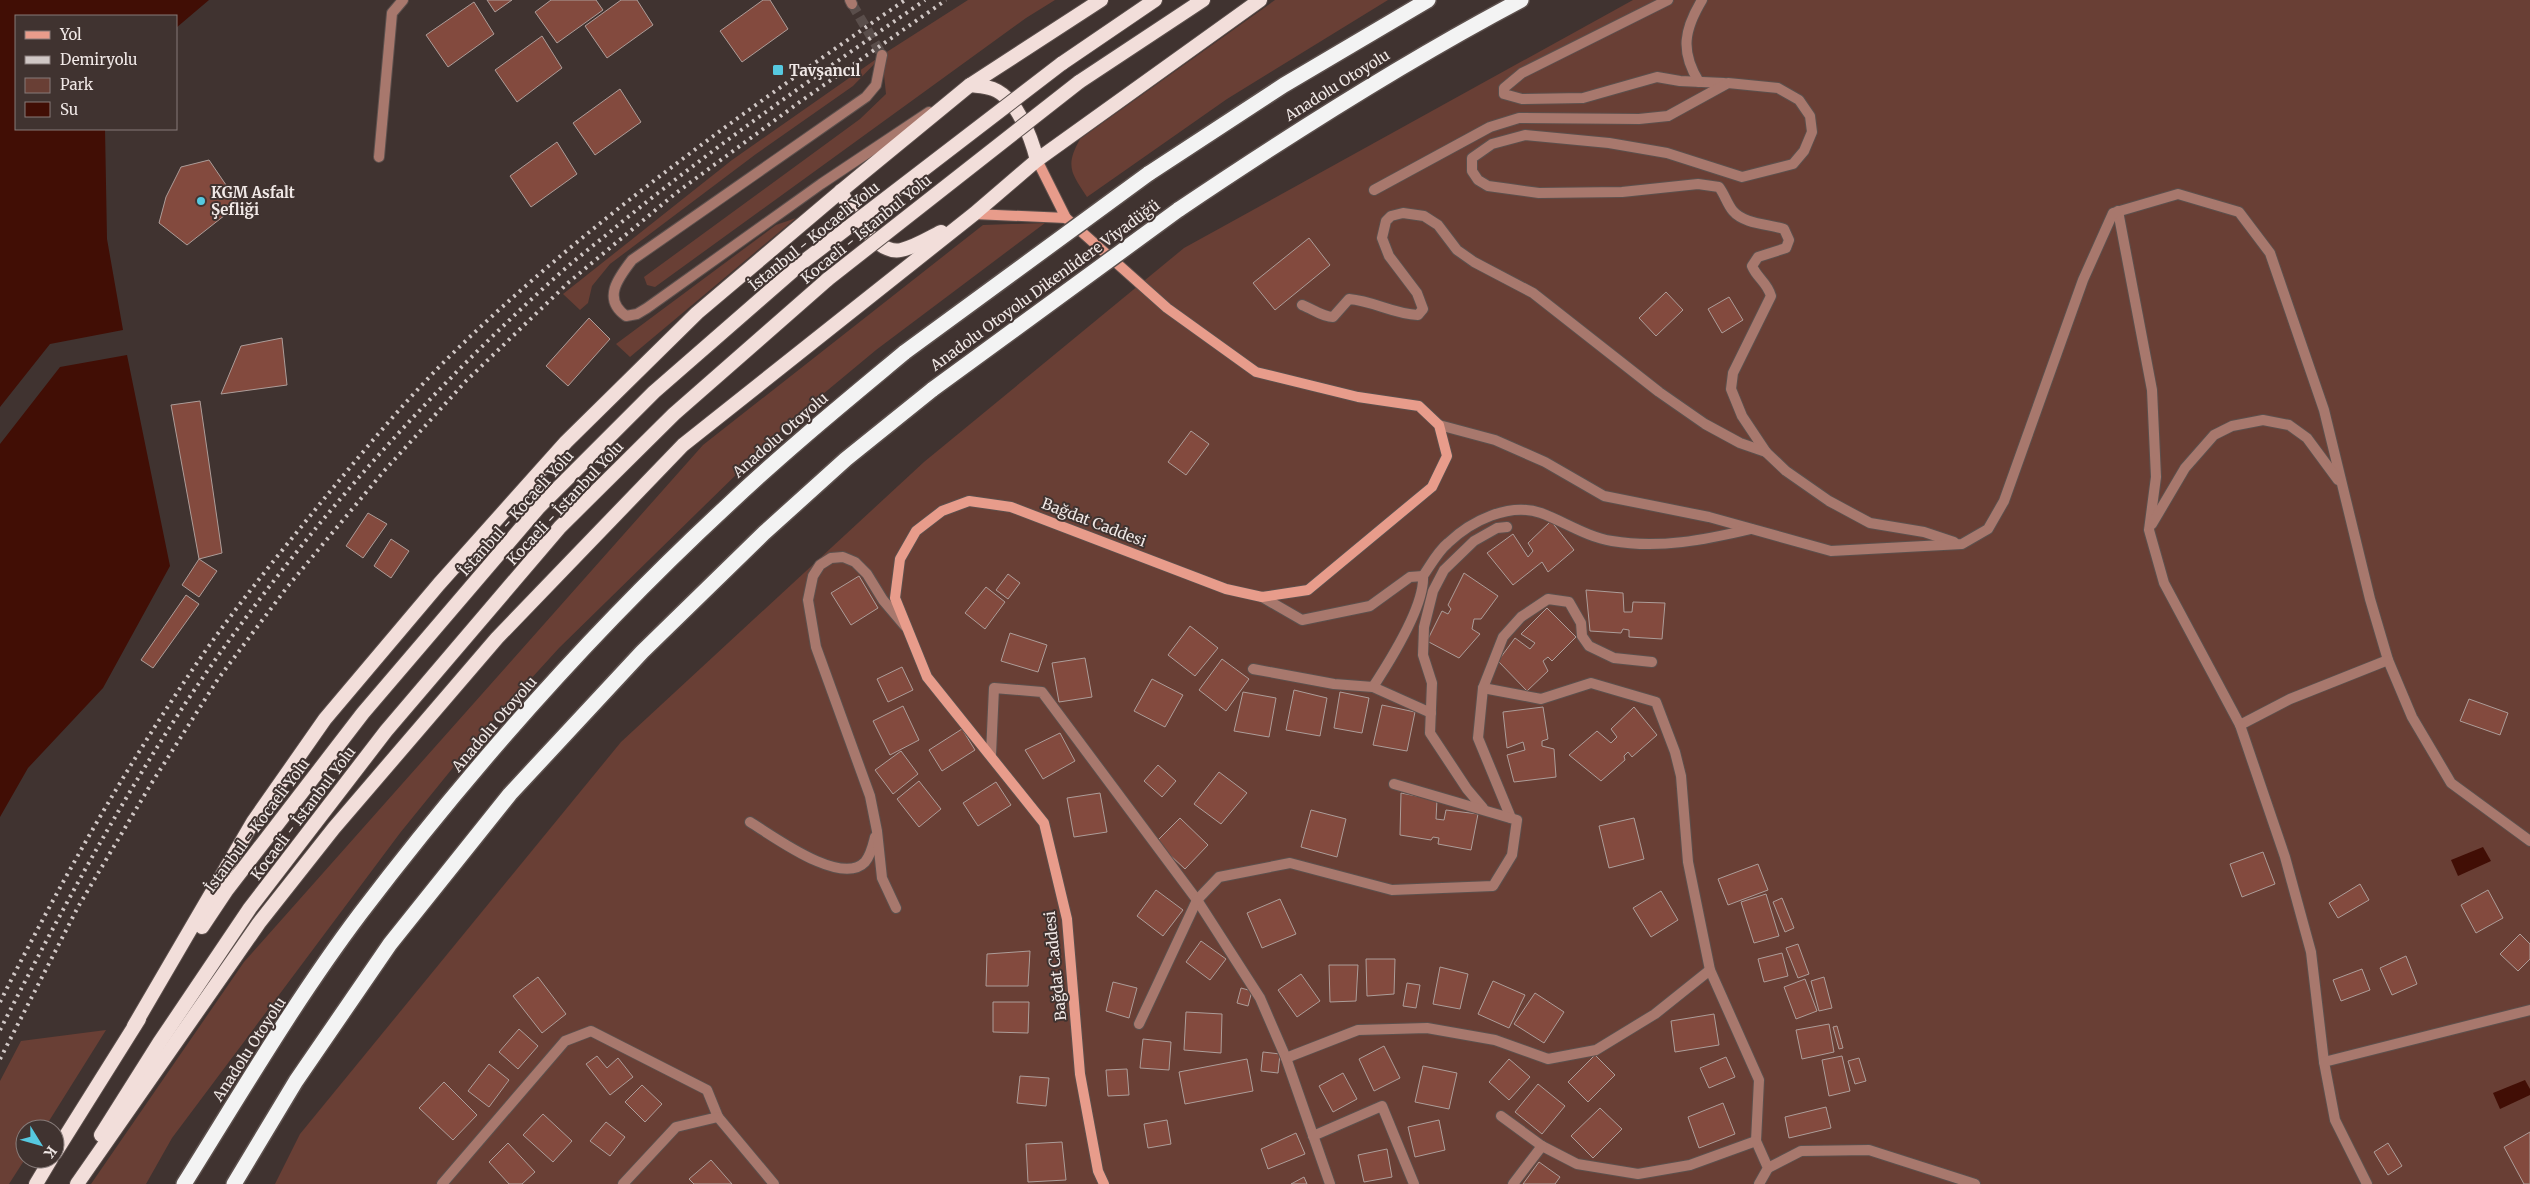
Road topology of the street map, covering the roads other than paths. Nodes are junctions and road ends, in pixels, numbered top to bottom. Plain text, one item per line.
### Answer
1 (403, 0) edge
2 (1101, 0) edge
3 (1155, 0) edge
4 (1203, 0) edge
5 (1260, 0) edge
6 (1428, 0) edge
7 (1520, 0) edge
8 (1668, 0) edge
9 (1702, 0) edge
10 (882, 55) tunnel mouth
11 (1699, 82) junction
12 (1728, 83) junction
13 (970, 85) junction
14 (379, 157) dead end
15 (1037, 160) junction
16 (1148, 174) joint
17 (821, 184) junction
18 (1374, 190) dead end
19 (841, 191) junction
20 (1178, 210) joint
21 (2118, 211) junction
22 (974, 214) junction
23 (1066, 218) junction
24 (1302, 305) dead end
25 (905, 352) joint
26 (1439, 425) junction
27 (1766, 452) junction
28 (2342, 487) junction
29 (1507, 527) dead end
30 (1752, 529) junction
31 (2149, 530) junction
32 (1962, 544) junction
33 (1423, 576) junction
34 (1262, 597) junction
35 (907, 628) junction
36 (2388, 660) junction
37 (1652, 662) dead end
38 (1253, 669) dead end
39 (1373, 687) junction
40 (1483, 688) junction
41 (1431, 713) junction
42 (2240, 725) junction
43 (990, 754) junction
44 (1394, 784) dead end
45 (1484, 809) junction
46 (1511, 818) junction
47 (750, 822) dead end
48 (877, 831) junction
49 (2530, 841) edge
50 (1197, 900) junction
51 (896, 908) dead end
52 (1710, 970) junction
53 (2530, 1010) edge
54 (1139, 1024) dead end
55 (134, 1026) junction
56 (1286, 1058) junction
57 (2324, 1062) junction
58 (1501, 1116) dead end
59 (718, 1117) junction
60 (1313, 1136) junction
61 (65, 1137) edge
62 (1756, 1141) junction
63 (1542, 1146) junction
64 (1768, 1168) junction
65 (45, 1169) edge
66 (450, 1182) edge
67 (36, 1184) edge
68 (70, 1184) edge
69 (77, 1184) edge
70 (184, 1184) edge
71 (234, 1184) edge
72 (624, 1184) edge
73 (774, 1184) edge
74 (1104, 1184) edge
75 (1330, 1184) edge
76 (1414, 1184) edge
77 (1513, 1184) edge
78 (1759, 1184) edge
79 (1975, 1184) edge
80 (2367, 1184) edge

1 - 14 street
2 - 13 highway
3 - 55 highway, İstanbul - Kocaeli Yolu, bridge
4 - 68 highway, Kocaeli - İstanbul Yolu, bridge
5 - 15 highway
6 - 16 highway, Anadolu Otoyolu
7 - 20 highway, Anadolu Otoyolu
8 - 11 street
9 - 11 street
10 - 17 street
11 - 12 street
12 - 18 street
12 - 27 street
13 - 15 highway
13 - 17 street
13 - 19 highway
15 - 22 highway
15 - 23 main road
16 - 25 highway, Anadolu Otoyolu Dikenlidere Viyadüğü, bridge
17 - 19 street
19 - 22 highway
19 - 55 highway
20 - 71 highway, Anadolu Otoyolu Dikenlidere Viyadüğü, bridge
21 - 28 street
21 - 31 street
21 - 32 street
22 - 23 main road
22 - 69 highway
23 - 26 main road
24 - 27 street
25 - 70 highway, Anadolu Otoyolu
26 - 30 street
26 - 34 main road, Bağdat Caddesi
27 - 32 street
28 - 31 street
28 - 36 street
29 - 41 street
30 - 32 street
30 - 33 street
31 - 42 street
33 - 34 street
33 - 39 street
34 - 35 main road, Bağdat Caddesi
35 - 43 main road, Bağdat Caddesi
35 - 48 street
36 - 42 street
36 - 49 street
37 - 40 street
38 - 39 street
39 - 41 street
40 - 46 street
40 - 52 street
41 - 45 street
42 - 57 street
43 - 50 street
43 - 74 main road, Bağdat Caddesi
44 - 45 street
45 - 46 street
46 - 50 street
47 - 48 street
48 - 51 street
50 - 54 street
50 - 56 street
52 - 56 street
52 - 62 street
53 - 57 street
55 - 61 highway, İstanbul - Kocaeli Yolu
56 - 60 street
57 - 80 street
58 - 63 street
59 - 66 street
59 - 72 street
59 - 73 street
60 - 75 street
60 - 76 street
62 - 63 street
62 - 64 street
63 - 77 street
64 - 78 street
64 - 79 street
65 - 67 highway

